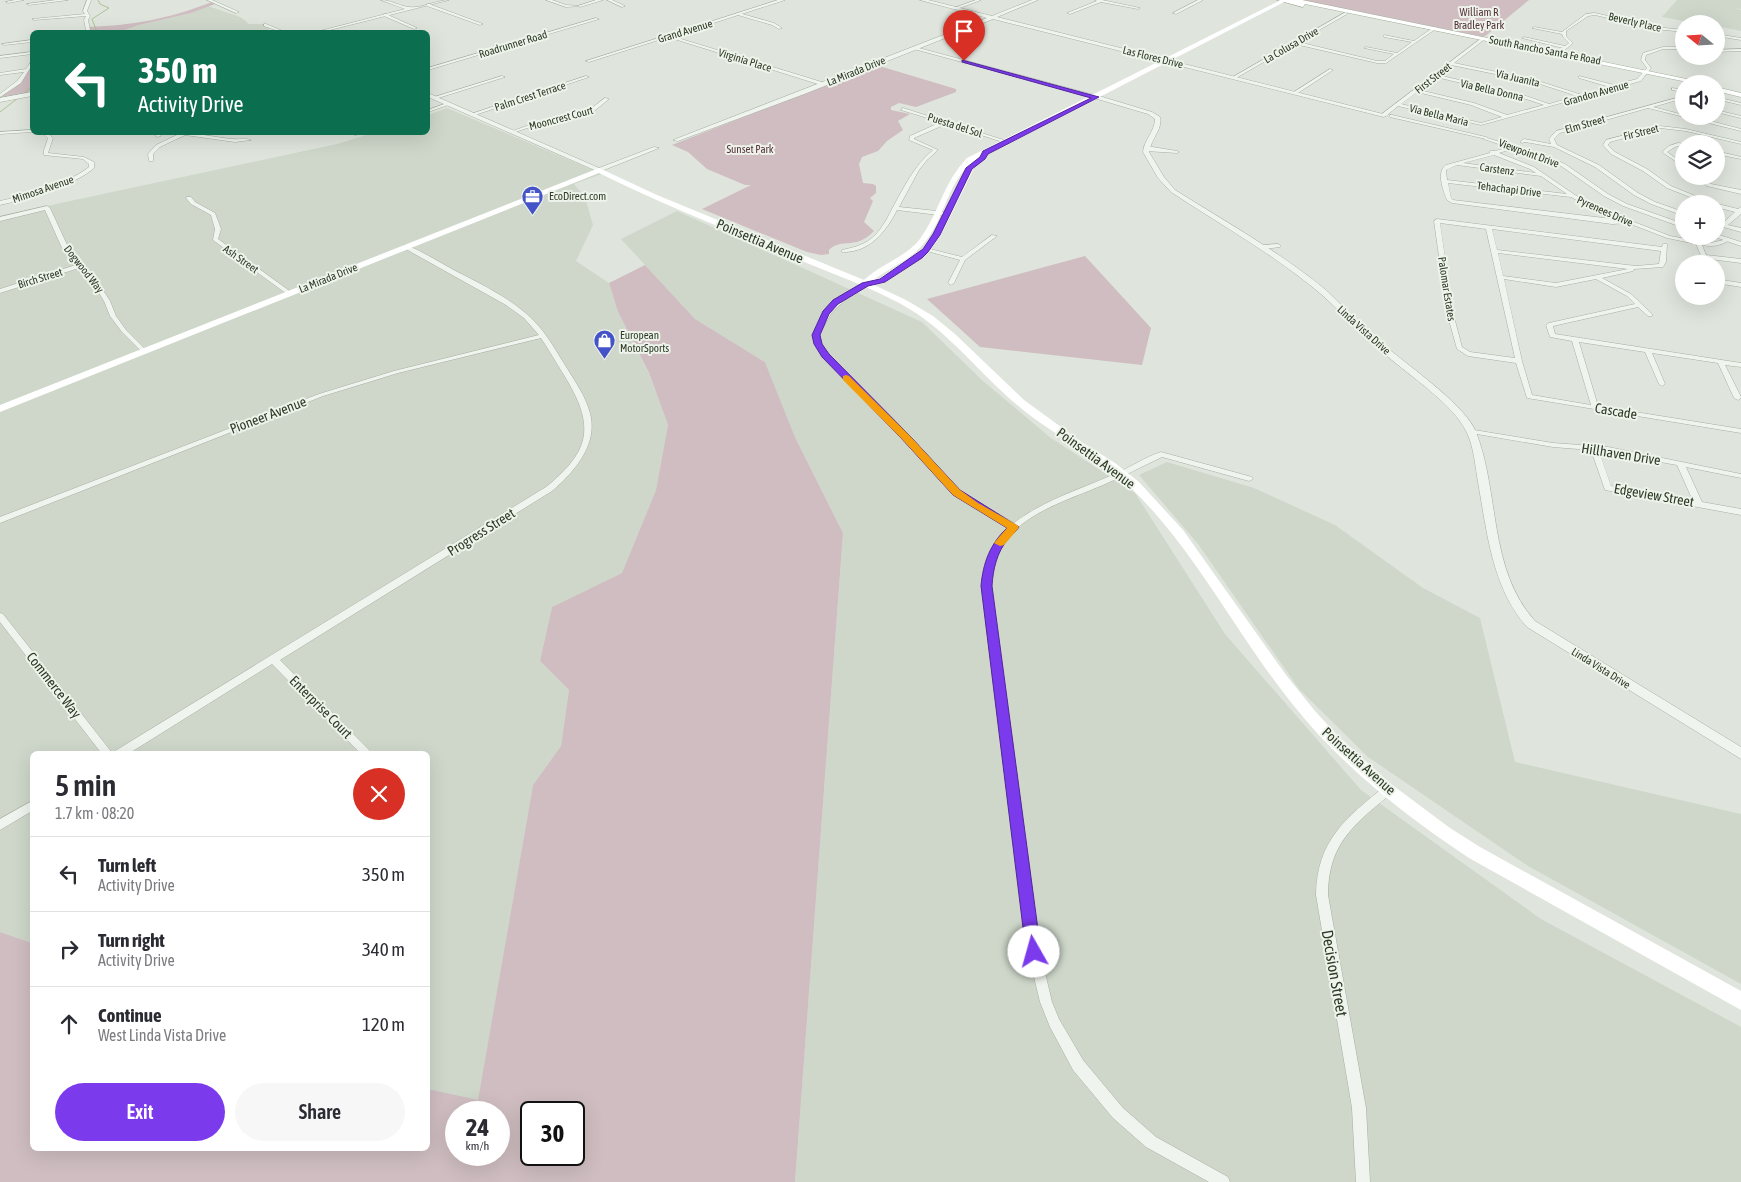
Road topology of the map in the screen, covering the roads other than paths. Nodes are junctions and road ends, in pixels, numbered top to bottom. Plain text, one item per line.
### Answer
1 (22, 0) edge
2 (66, 0) edge
3 (89, 0) edge
4 (209, 0) edge
5 (383, 0) edge
6 (446, 0) edge
7 (548, 0) edge
8 (601, 0) edge
9 (609, 0) edge
10 (783, 0) edge
11 (922, 0) edge
12 (979, 0) edge
13 (1036, 0) edge
14 (1099, 0) edge
15 (1134, 0) edge
16 (1201, 0) edge
17 (1283, 0) edge
18 (1294, 0) edge
19 (8, 2) dead end
20 (29, 4) dead end
21 (428, 4) junction
22 (1122, 5) junction
23 (580, 6) joint
24 (623, 6) dead end
25 (956, 8) junction
26 (1138, 8) dead end
27 (409, 9) junction
28 (237, 12) dead end
29 (1070, 13) dead end
30 (1175, 13) dead end
31 (1346, 13) junction
32 (739, 14) junction
33 (1587, 14) joint
34 (86, 15) junction
35 (385, 15) junction
36 (992, 17) junction
37 (34, 19) dead end
38 (597, 19) dead end
39 (481, 24) dead end
40 (265, 25) dead end
41 (415, 28) dead end
42 (780, 28) dead end
43 (1534, 28) dead end
44 (1433, 29) junction
45 (88, 30) edge
46 (278, 30) edge
47 (326, 30) edge
48 (1675, 30) edge
49 (1563, 33) junction
50 (668, 36) junction
51 (1385, 36) dead end
52 (1725, 36) edge
53 (1524, 38) dead end
54 (1482, 39) junction
55 (1741, 39) edge
56 (30, 41) edge
57 (1415, 42) junction
58 (1295, 43) junction
59 (4, 44) dead end
60 (1566, 47) junction
61 (915, 48) junction
62 (1366, 48) dead end
63 (1675, 48) edge
64 (1741, 50) edge
65 (1725, 51) edge
66 (30, 53) edge
67 (1559, 53) junction
68 (1398, 54) junction
69 (0, 58) edge
70 (1167, 60) junction
71 (588, 61) dead end
72 (1452, 64) junction
73 (30, 66) edge
74 (430, 68) edge
75 (28, 70) junction
76 (1330, 70) dead end
77 (1647, 72) junction
78 (0, 74) edge
79 (1435, 76) junction
80 (504, 77) dead end
81 (587, 77) dead end
82 (1235, 77) junction
83 (1580, 77) dead end
84 (1675, 78) edge
85 (1675, 79) edge
86 (823, 84) junction
87 (1616, 87) junction
88 (1725, 89) edge
89 (1417, 90) junction
90 (1296, 92) junction
91 (1741, 93) edge
92 (30, 94) edge
93 (0, 96) edge
94 (1583, 96) junction
95 (430, 97) edge
96 (1096, 97) junction
97 (607, 99) dead end
98 (0, 100) edge
99 (1675, 100) edge
100 (1725, 100) edge
101 (1672, 101) junction
102 (1675, 102) edge
103 (449, 104) junction
104 (1741, 104) edge
105 (1398, 105) junction
106 (1549, 106) junction
107 (1646, 107) junction
108 (903, 109) dead end
109 (430, 110) edge
110 (1725, 113) edge
111 (473, 114) junction
112 (1675, 114) edge
113 (1384, 115) joint
114 (1392, 116) dead end
115 (1741, 117) edge
116 (1507, 118) junction
117 (946, 122) junction
118 (1481, 124) joint
119 (1721, 125) edge
120 (1741, 130) edge
121 (30, 131) edge
122 (0, 132) edge
123 (512, 132) junction
124 (47, 135) edge
125 (181, 135) edge
126 (190, 135) edge
127 (1486, 138) joint
128 (249, 140) dead end
129 (676, 140) dead end
130 (1008, 142) junction
131 (1522, 142) dead end
132 (1741, 144) edge
133 (1675, 145) edge
134 (1555, 146) junction
135 (1516, 147) junction
136 (656, 148) dead end
137 (1146, 149) junction
138 (1492, 152) junction
139 (985, 153) junction
140 (1725, 154) edge
141 (1729, 155) junction
142 (1740, 157) edge
143 (151, 160) dead end
144 (1675, 160) edge
145 (1453, 163) junction
146 (599, 170) junction
147 (1542, 175) junction
148 (1445, 182) junction
149 (1710, 185) edge
150 (1741, 192) edge
151 (1689, 195) edge
152 (1573, 196) junction
153 (189, 198) dead end
154 (0, 203) edge
155 (1725, 207) edge
156 (47, 208) joint
157 (895, 208) junction
158 (1675, 211) edge
159 (1740, 211) edge
160 (936, 213) junction
161 (947, 214) junction
162 (0, 218) edge
163 (1627, 222) junction
164 (1675, 223) edge
165 (1725, 225) edge
166 (1725, 226) edge
167 (1489, 228) junction
168 (1741, 230) edge
169 (994, 236) dead end
170 (1669, 237) junction
171 (1675, 238) edge
172 (1726, 240) edge
173 (1699, 245) edge
174 (1741, 245) edge
175 (1278, 246) dead end
176 (406, 247) junction
177 (1264, 247) junction
178 (1663, 249) junction
179 (926, 250) junction
180 (844, 251) dead end
181 (1494, 251) junction
182 (963, 259) junction
183 (1741, 262) edge
184 (79, 266) junction
185 (1636, 268) junction
186 (1500, 277) junction
187 (1598, 278) junction
188 (883, 280) junction
189 (1725, 282) edge
190 (951, 283) dead end
191 (865, 284) junction
192 (1741, 285) edge
193 (0, 291) edge
194 (289, 293) junction
195 (903, 302) junction
196 (1640, 305) junction
197 (1650, 315) dead end
198 (543, 336) junction
199 (1575, 340) junction
200 (144, 351) junction
201 (1648, 352) junction
202 (1519, 361) junction
203 (1721, 364) junction
204 (1741, 365) edge
205 (1662, 384) dead end
206 (1738, 398) dead end
207 (1595, 407) junction
208 (0, 409) edge
209 (1471, 431) junction
210 (1741, 431) edge
211 (1594, 448) junction
212 (1681, 465) junction
213 (1122, 474) junction
214 (1741, 476) edge
215 (1249, 479) dead end
216 (1698, 503) junction
217 (1741, 512) edge
218 (0, 520) edge
219 (1014, 527) junction
220 (0, 616) edge
221 (274, 660) junction
222 (106, 751) edge
223 (124, 751) edge
224 (365, 751) edge
225 (1741, 754) edge
226 (1389, 789) junction
227 (30, 807) edge
228 (0, 825) edge
229 (1741, 1001) edge
230 (1223, 1182) edge
231 (1363, 1182) edge

1 - 19 street
2 - 20 street
3 - 34 street
4 - 28 street
5 - 27 street
6 - 21 street
7 - 23 street
8 - 23 street
9 - 24 street
10 - 32 street, Grand Avenue
11 - 25 street, Las Flores Drive
12 - 25 street
13 - 36 street, La Mirada Drive
14 - 22 street
14 - 29 street
15 - 22 street
16 - 30 street
17 - 31 main road, South Rancho Santa Fe Road
17 - 70 main road
18 - 44 main road, South Rancho Santa Fe Road
21 - 27 street
21 - 39 street
22 - 26 street
25 - 36 street, Las Flores Drive
27 - 35 street
31 - 44 main road, South Rancho Santa Fe Road
31 - 58 street, La Colusa Drive
32 - 42 street
32 - 50 street, Grand Avenue
33 - 48 street, Beverly Place
33 - 49 street
34 - 37 street
34 - 45 street
35 - 41 street
35 - 47 street
36 - 61 street, La Mirada Drive
36 - 70 street, Las Flores Drive
38 - 74 street, Roadrunner Road
40 - 46 street
43 - 49 street
44 - 54 main road, South Rancho Santa Fe Road
44 - 57 street
49 - 60 street
50 - 71 street, Grand Avenue
50 - 86 street, Virginia Place
51 - 57 street
52 - 55 street
53 - 60 street
54 - 67 main road, South Rancho Santa Fe Road
54 - 72 street, First Street
54 - 77 main road, South Rancho Santa Fe Road
56 - 59 street
57 - 68 street
58 - 68 street
58 - 82 street, La Colusa Drive
60 - 67 street
61 - 86 street, La Mirada Drive
61 - 96 street
62 - 68 street
63 - 77 street
64 - 65 street
66 - 69 street
67 - 77 main road, South Rancho Santa Fe Road
70 - 82 street, Las Flores Drive
70 - 96 main road
72 - 79 street, First Street
72 - 94 street, Via Juanita
73 - 75 street
75 - 78 street
75 - 93 street
76 - 90 street
77 - 84 main road, South Rancho Santa Fe Road
77 - 85 main road, South Rancho Santa Fe Road
77 - 87 street, Grandon Avenue
79 - 89 street, First Street
79 - 106 street, Via Bella Donna
80 - 95 street
81 - 111 street, Palm Crest Terrace
82 - 90 street, Las Flores Drive
83 - 87 street
86 - 129 street, La Mirada Drive
87 - 94 street, Grandon Avenue
88 - 91 main road
89 - 105 street, First Street
89 - 116 street
90 - 113 street, Las Flores Drive
92 - 98 street
94 - 106 street, Grandon Avenue
95 - 103 street, Poinsettia Avenue
96 - 130 main road
96 - 137 street
97 - 123 street, Mooncrest Court
99 - 101 street, Elm Street
100 - 104 street
101 - 102 street
101 - 107 street, Elm Street
103 - 109 street
103 - 111 street, Poinsettia Avenue
105 - 113 street, First Street
105 - 118 street, Via Bella Maria
106 - 116 street, Grandon Avenue
107 - 112 street
107 - 134 street, Elm Street
108 - 117 street, Puesta del Sol
110 - 115 street
111 - 123 street, Poinsettia Avenue
114 - 127 street, Viewpoint Drive
116 - 118 street, Grandon Avenue
117 - 130 street, Puesta del Sol
117 - 157 street
119 - 120 street
121 - 122 street
123 - 146 street, Poinsettia Avenue
124 - 154 street, Mimosa Avenue
125 - 143 street
126 - 128 street
127 - 135 street, Viewpoint Drive
130 - 139 main road
131 - 134 street
132 - 141 street
132 - 151 street, Fir Street
133 - 144 street
134 - 158 street, Elm Street
135 - 138 street
135 - 164 street, Viewpoint Drive
136 - 146 street, La Mirada Drive
137 - 137 street
137 - 177 street, Linda Vista Drive
138 - 145 street
138 - 147 street, Pyrenees Drive
139 - 160 main road
139 - 161 main road
140 - 141 street
141 - 142 street
145 - 147 street, Carstenz
145 - 148 street
146 - 176 main road, La Mirada Drive
146 - 191 main road, Poinsettia Avenue
147 - 152 street, Pyrenees Drive
148 - 152 street, Tehachapi Drive
148 - 163 street
149 - 150 street
152 - 163 street, Pyrenees Drive
153 - 194 street, Ash Street
155 - 159 street, Fir Street
156 - 162 street
156 - 184 street, Dogwood Way
157 - 160 street
157 - 180 street
159 - 165 street
160 - 161 street
160 - 191 main road
161 - 179 main road
163 - 170 street, Pyrenees Drive
166 - 168 street
167 - 178 street
167 - 181 street
167 - 202 street, Palomar Estates
169 - 182 street
170 - 171 street, Pyrenees Drive
170 - 178 street
172 - 174 street
173 - 183 street
175 - 177 street
176 - 194 main road, La Mirada Drive
176 - 198 street, Progress Street
177 - 209 street, Linda Vista Drive
178 - 185 street
179 - 182 street
179 - 188 main road
181 - 185 street
181 - 186 street
182 - 190 street
184 - 193 street, Birch Street
184 - 200 street, Dogwood Way
185 - 187 street
186 - 187 street
186 - 202 street
187 - 196 street
188 - 191 main road
188 - 195 main road
189 - 192 street
191 - 195 main road, Poinsettia Avenue
191 - 219 street
194 - 200 main road, La Mirada Drive
195 - 213 main road, Poinsettia Avenue
196 - 197 street
196 - 199 street
198 - 218 street, Pioneer Avenue
198 - 221 street, Progress Street
199 - 201 street
199 - 207 street
200 - 208 main road, La Mirada Drive
201 - 203 street
201 - 205 street
202 - 207 street, Cascade
203 - 204 street
203 - 206 street
207 - 210 street, Cascade
209 - 211 street, Hillhaven Drive
209 - 225 street, Linda Vista Drive
211 - 212 street, Hillhaven Drive
211 - 216 street, Edgeview Street
212 - 214 street, Hillhaven Drive
212 - 216 street
213 - 215 street
213 - 219 street
213 - 226 main road, Poinsettia Avenue
216 - 217 street, Edgeview Street
219 - 230 street
220 - 222 street, Commerce Way
221 - 223 street, Progress Street
221 - 224 street, Enterprise Court
226 - 229 main road, Poinsettia Avenue
226 - 231 street, Decision Street
227 - 228 street

